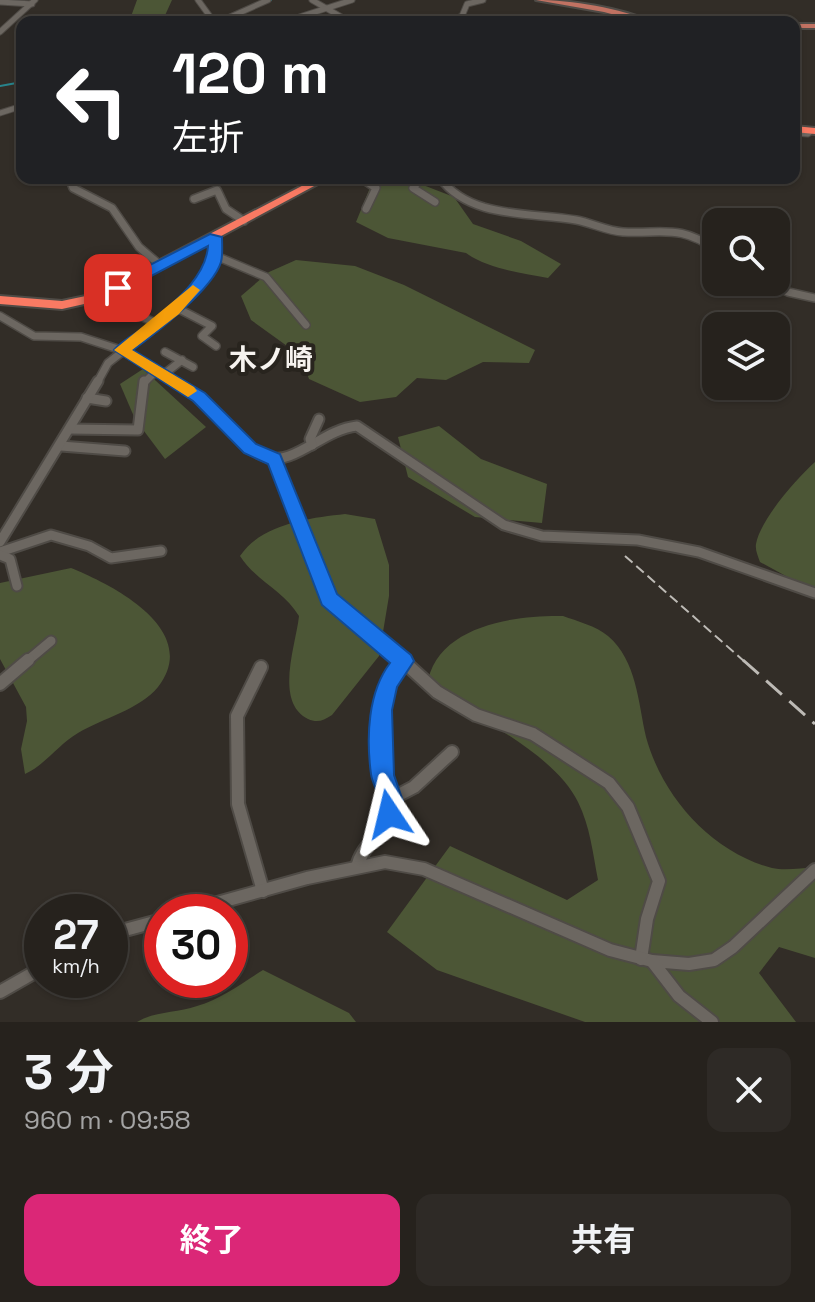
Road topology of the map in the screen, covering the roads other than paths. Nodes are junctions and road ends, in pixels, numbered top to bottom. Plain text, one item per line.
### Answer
1 (198, 0) edge
2 (268, 0) edge
3 (312, 0) edge
4 (352, 0) edge
5 (483, 0) edge
6 (539, 0) edge
7 (0, 2) edge
8 (34, 2) edge
9 (326, 9) junction
10 (18, 16) edge
11 (211, 16) edge
12 (230, 16) edge
13 (303, 16) edge
14 (339, 16) edge
15 (462, 16) edge
16 (626, 16) edge
17 (16, 18) edge
18 (0, 32) edge
19 (71, 184) edge
20 (313, 184) edge
21 (370, 184) edge
22 (416, 184) edge
23 (443, 184) edge
24 (194, 199) dead end
25 (435, 202) dead end
26 (366, 209) dead end
27 (244, 221) junction
28 (215, 237) junction
29 (702, 240) edge
30 (216, 256) junction
31 (160, 265) junction
32 (790, 292) edge
33 (815, 298) edge
34 (0, 300) edge
35 (177, 308) junction
36 (129, 311) dead end
37 (0, 316) edge
38 (158, 324) junction
39 (306, 325) dead end
40 (216, 346) dead end
41 (121, 350) junction
42 (165, 352) dead end
43 (182, 360) junction
44 (193, 367) dead end
45 (159, 373) junction
46 (87, 398) junction
47 (106, 401) dead end
48 (319, 419) dead end
49 (70, 429) junction
50 (312, 445) junction
51 (61, 446) junction
52 (125, 451) dead end
53 (274, 459) junction
54 (0, 542) edge
55 (161, 551) dead end
56 (0, 553) edge
57 (17, 586) dead end
58 (815, 593) edge
59 (51, 641) dead end
60 (403, 661) junction
61 (261, 667) dead end
62 (0, 684) edge
63 (452, 752) dead end
64 (391, 799) junction
65 (357, 867) junction
66 (815, 870) edge
67 (263, 891) junction
68 (248, 895) edge
69 (647, 960) junction
70 (24, 978) edge
71 (0, 992) edge
72 (712, 1022) edge

1 - 11 street
2 - 12 street
3 - 9 street
4 - 9 street
5 - 15 street
6 - 16 main road
7 - 8 street
8 - 10 street
9 - 13 street
9 - 14 street
17 - 18 street
19 - 31 street
20 - 27 highway
21 - 26 street
22 - 25 street
23 - 29 street
24 - 27 street
27 - 28 highway
28 - 30 street
28 - 31 highway
30 - 35 street
30 - 39 street
31 - 34 highway
32 - 33 street
35 - 38 street
35 - 40 street
36 - 38 street
37 - 41 street
38 - 41 street
41 - 45 street
41 - 46 street
42 - 43 street
43 - 44 street
43 - 45 street
45 - 49 street
45 - 53 street
46 - 47 street
46 - 49 street
48 - 50 street
49 - 51 street
50 - 53 street
50 - 58 street
51 - 52 street
51 - 54 street
53 - 60 street
55 - 56 street
56 - 57 street
59 - 62 street
60 - 64 street
60 - 69 street
61 - 67 street
63 - 64 street
64 - 65 street
65 - 67 street
65 - 69 street
66 - 69 street
67 - 68 street
69 - 72 street
70 - 71 street

